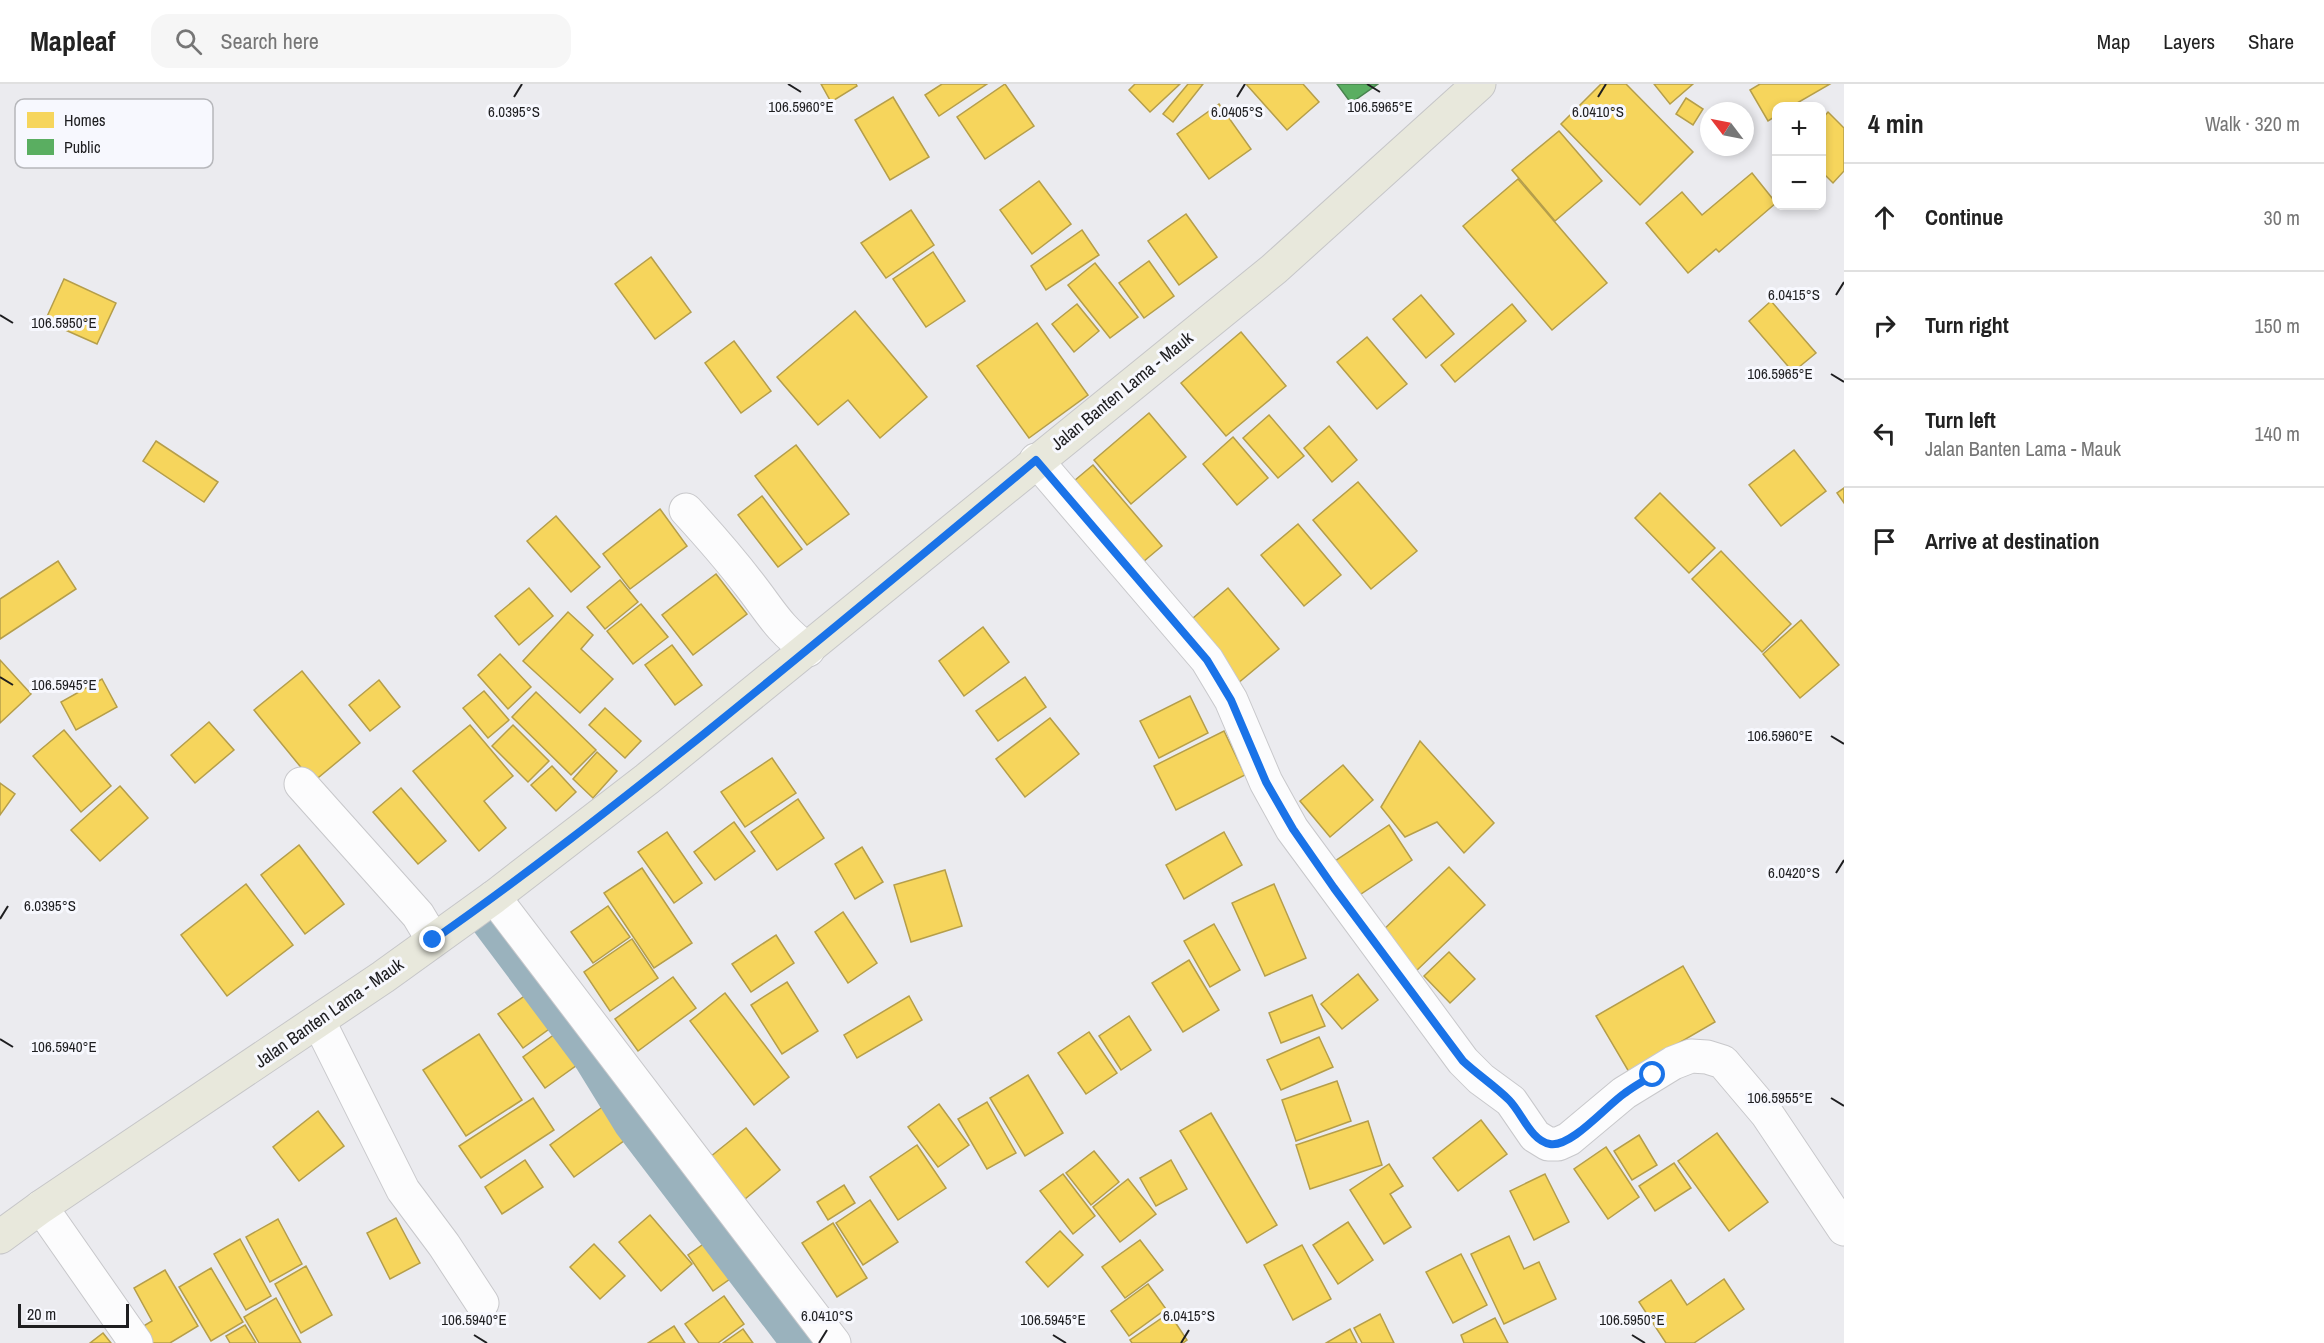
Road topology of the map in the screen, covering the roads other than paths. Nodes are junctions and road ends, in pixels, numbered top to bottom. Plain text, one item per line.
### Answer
1 (1479, 84) edge
2 (1036, 460) junction
3 (686, 510) dead end
4 (808, 650) junction
5 (302, 784) dead end
6 (494, 897) junction
7 (433, 940) junction
8 (319, 1022) junction
9 (41, 1207) junction
10 (1844, 1229) edge
11 (0, 1237) edge
12 (482, 1303) dead end
13 (136, 1343) edge
14 (834, 1343) edge

1 - 2 main road, Jalan Banten Lama - Mauk
2 - 4 main road, Jalan Banten Lama - Mauk
2 - 10 street
3 - 4 street
4 - 6 main road, Jalan Banten Lama - Mauk
5 - 7 street
6 - 7 main road, Jalan Banten Lama - Mauk
6 - 14 street
7 - 8 main road, Jalan Banten Lama - Mauk
8 - 9 main road, Jalan Banten Lama - Mauk
8 - 12 street
9 - 11 main road, Jalan Banten Lama - Mauk
9 - 13 street

